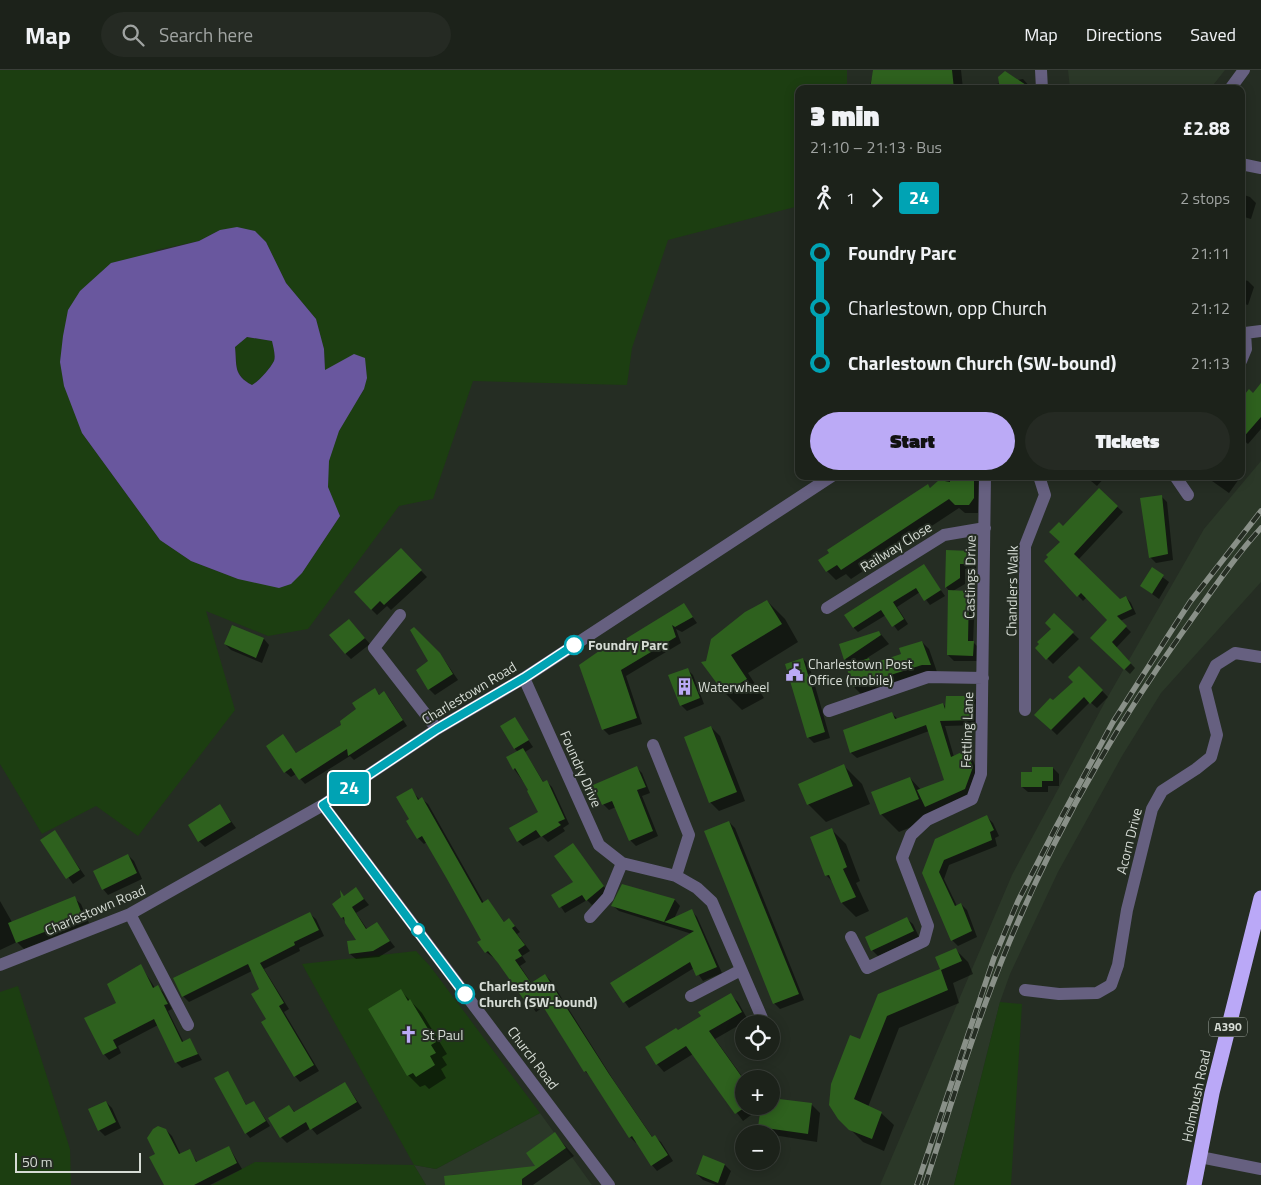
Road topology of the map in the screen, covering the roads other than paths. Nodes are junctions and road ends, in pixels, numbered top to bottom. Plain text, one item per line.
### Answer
1 (1041, 70) edge
2 (1244, 70) edge
3 (1042, 85) edge
4 (1233, 85) edge
5 (1245, 165) edge
6 (1261, 168) edge
7 (1261, 331) edge
8 (1245, 333) edge
9 (1245, 333) edge
10 (1245, 351) edge
11 (826, 480) edge
12 (985, 480) edge
13 (1040, 480) edge
14 (1178, 480) edge
15 (1188, 495) dead end
16 (985, 528) junction
17 (828, 608) dead end
18 (400, 615) dead end
19 (1261, 657) edge
20 (524, 678) junction
21 (983, 678) junction
22 (1025, 710) dead end
23 (829, 711) dead end
24 (437, 729) junction
25 (653, 745) dead end
26 (323, 805) junction
27 (622, 863) junction
28 (676, 876) junction
29 (1261, 898) edge
30 (130, 914) junction
31 (590, 917) dead end
32 (851, 937) dead end
33 (0, 965) edge
34 (741, 970) junction
35 (1025, 990) dead end
36 (691, 996) dead end
37 (761, 1015) edge
38 (188, 1025) dead end
39 (1200, 1157) junction
40 (1261, 1169) edge
41 (609, 1185) edge
42 (1194, 1185) edge

1 - 3 street
2 - 4 street
5 - 6 street
7 - 8 street
9 - 10 street
11 - 20 street, Charlestown Road
12 - 16 street, Castings Drive
13 - 22 street, Chandlers Walk
14 - 15 street
16 - 17 street, Railway Close
16 - 21 street, Castings Drive
18 - 24 street
19 - 35 street, Acorn Drive
20 - 24 street, Charlestown Road
20 - 27 street, Foundry Drive
21 - 23 street
21 - 32 street, Fettling Lane
24 - 26 street, Charlestown Road
25 - 28 street
26 - 30 street, Charlestown Road
26 - 41 street, Church Road
27 - 28 street, Foundry Drive
27 - 31 street
28 - 34 street, Foundry Drive
29 - 39 highway, Holmbush Road / A390
30 - 33 street, Charlestown Road
30 - 38 street
34 - 36 street
34 - 37 street, Foundry Drive
39 - 40 street
39 - 42 highway, Holmbush Road / A390

